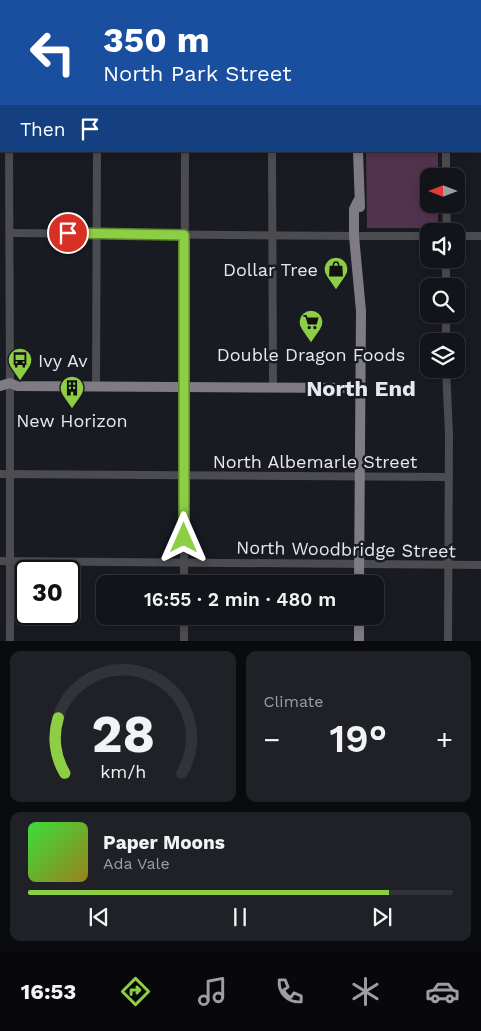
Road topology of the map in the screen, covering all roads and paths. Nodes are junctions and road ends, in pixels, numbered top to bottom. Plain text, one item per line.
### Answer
1 (9, 152) edge
2 (97, 152) edge
3 (185, 152) edge
4 (272, 152) edge
5 (358, 152) edge
6 (446, 152) edge
7 (446, 168) edge
8 (10, 233) junction
9 (97, 233) junction
10 (272, 234) junction
11 (184, 235) junction
12 (358, 236) junction
13 (420, 236) edge
14 (465, 236) edge
15 (481, 236) edge
16 (447, 378) edge
17 (8, 386) edge
18 (96, 386) junction
19 (184, 387) junction
20 (273, 387) junction
21 (361, 388) junction
22 (0, 474) edge
23 (10, 474) junction
24 (184, 475) junction
25 (358, 477) junction
26 (449, 477) junction
27 (0, 561) edge
28 (10, 561) junction
29 (184, 562) junction
30 (358, 564) junction
31 (448, 565) junction
32 (481, 565) edge
33 (184, 575) edge
34 (359, 575) edge
35 (184, 625) edge
36 (359, 625) edge
37 (10, 641) edge
38 (184, 641) edge
39 (359, 641) edge
40 (448, 641) edge

1 - 8 street
2 - 9 street
3 - 11 street
4 - 10 street
5 - 12 main road
6 - 7 street
8 - 9 street
8 - 17 street
9 - 11 street
9 - 18 street
10 - 11 street
10 - 12 street
10 - 20 street
11 - 19 street
12 - 13 street
12 - 21 main road
14 - 15 street
16 - 26 street
17 - 18 main road
17 - 23 street
18 - 19 main road
19 - 20 main road
19 - 24 street
20 - 21 main road
21 - 25 main road
22 - 23 street, North Albemarle Street
23 - 24 street, North Albemarle Street
23 - 28 street
24 - 25 street, North Albemarle Street
24 - 29 street
25 - 26 street, North Albemarle Street
25 - 30 main road
26 - 31 street
27 - 28 street, North Woodbridge Street
28 - 29 street, North Woodbridge Street
28 - 37 street
29 - 30 street, North Woodbridge Street
29 - 33 street
30 - 31 street, North Woodbridge Street
30 - 34 main road
31 - 32 street, North Woodbridge Street
31 - 40 street
35 - 38 street
36 - 39 main road

